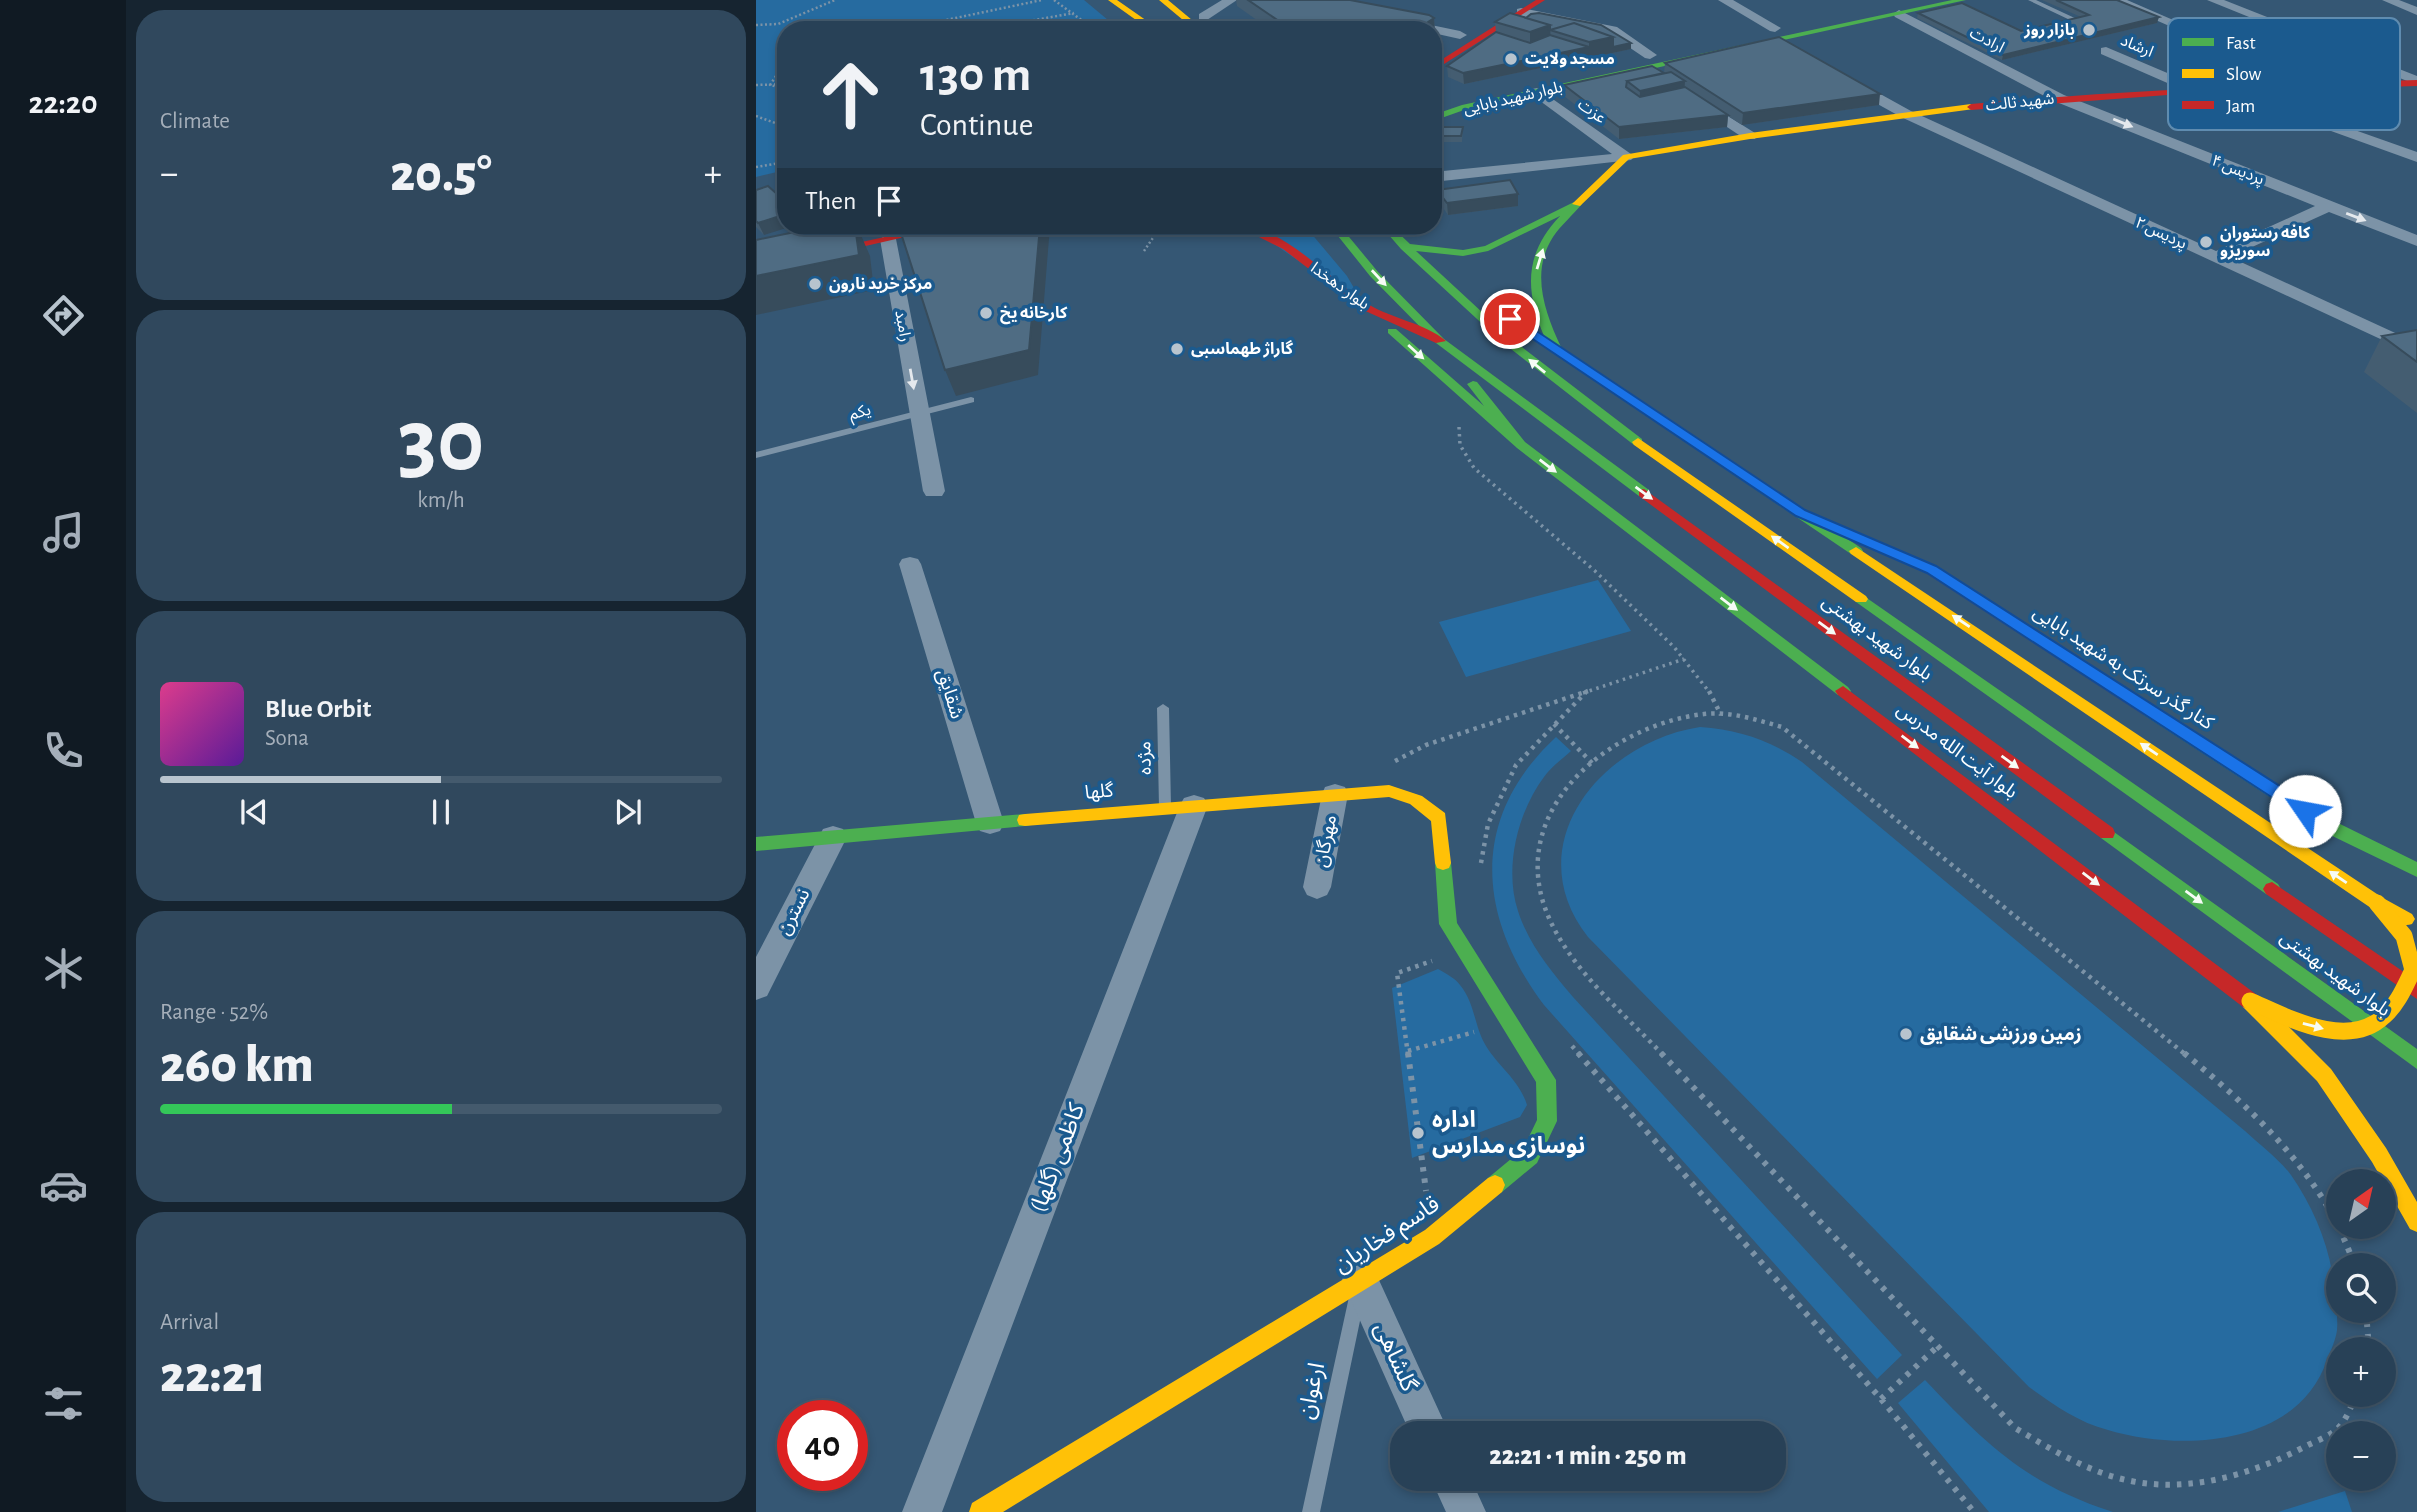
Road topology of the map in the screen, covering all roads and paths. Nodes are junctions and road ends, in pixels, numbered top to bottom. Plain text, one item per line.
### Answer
1 (835, 0) edge
2 (1042, 0) edge
3 (1054, 0) edge
4 (1112, 0) edge
5 (1134, 0) edge
6 (1163, 0) edge
7 (1188, 0) edge
8 (1231, 0) edge
9 (1541, 0) edge
10 (1724, 0) edge
11 (2031, 0) edge
12 (2116, 0) edge
13 (2213, 0) edge
14 (2388, 0) edge
15 (1961, 3) edge
16 (1898, 4) edge
17 (1518, 6) edge
18 (2417, 10) edge
19 (1074, 13) junction
20 (2258, 18) edge
21 (785, 21) edge
22 (941, 21) edge
23 (1029, 21) edge
24 (1084, 21) edge
25 (1143, 21) edge
26 (1158, 21) edge
27 (1195, 21) edge
28 (1197, 21) edge
29 (1199, 21) edge
30 (2168, 22) edge
31 (777, 24) edge
32 (756, 25) edge
33 (2049, 26) edge
34 (1442, 31) edge
35 (1775, 34) junction
36 (1460, 35) junction
37 (1442, 46) edge
38 (2106, 51) dead end
39 (1799, 54) edge
40 (1649, 61) junction
41 (1442, 62) edge
42 (777, 72) edge
43 (1835, 74) edge
44 (2400, 75) edge
45 (2168, 78) edge
46 (2417, 82) edge
47 (756, 85) edge
48 (770, 85) junction
49 (777, 86) edge
50 (2168, 91) edge
51 (1537, 92) junction
52 (1442, 98) edge
53 (2059, 98) junction
54 (1906, 114) junction
55 (1442, 115) edge
56 (756, 116) edge
57 (777, 124) edge
58 (2341, 130) edge
59 (1750, 136) junction
60 (1626, 157) junction
61 (2417, 157) edge
62 (777, 164) edge
63 (756, 167) edge
64 (1442, 176) edge
65 (1577, 204) junction
66 (2328, 206) junction
67 (906, 235) edge
68 (1155, 235) edge
69 (1261, 235) edge
70 (1342, 235) edge
71 (1394, 235) edge
72 (888, 239) junction
73 (2417, 241) edge
74 (1405, 247) junction
75 (1144, 250) dead end
76 (2215, 258) junction
77 (1420, 263) junction
78 (756, 268) edge
79 (1365, 307) junction
80 (1440, 341) junction
81 (1555, 346) junction
82 (2417, 351) edge
83 (971, 400) dead end
84 (918, 413) junction
85 (1459, 421) dead end
86 (1521, 445) junction
87 (756, 455) edge
88 (934, 491) dead end
89 (1801, 513) junction
90 (909, 564) dead end
91 (1684, 659) junction
92 (1587, 691) junction
93 (1163, 708) dead end
94 (1721, 715) junction
95 (1554, 724) junction
96 (1592, 762) junction
97 (1389, 791) junction
98 (1335, 794) junction
99 (1180, 806) junction
100 (1439, 818) joint
101 (990, 823) junction
102 (833, 837) junction
103 (756, 844) edge
104 (2417, 870) edge
105 (1481, 872) dead end
106 (1317, 887) dead end
107 (2377, 903) junction
108 (2417, 925) edge
109 (1464, 950) junction
110 (756, 987) edge
111 (2417, 991) edge
112 (2250, 1001) junction
113 (1510, 1022) junction
114 (1565, 1038) dead end
115 (1408, 1051) junction
116 (2417, 1060) edge
117 (2326, 1200) edge
118 (2417, 1222) edge
119 (1432, 1237) junction
120 (1360, 1280) junction
121 (1938, 1346) junction
122 (1881, 1399) junction
123 (2350, 1407) edge
124 (1425, 1421) edge
125 (1456, 1491) edge
126 (922, 1512) edge
127 (981, 1512) edge
128 (1311, 1512) edge
129 (1466, 1512) edge
130 (1974, 1512) edge

1 - 21 path
2 - 22 path
3 - 19 path
4 - 25 main road
5 - 26 main road
6 - 27 main road
7 - 28 main road
8 - 29 street
9 - 17 main road
10 - 35 street
11 - 33 lane
12 - 30 street
13 - 20 street
14 - 18 street
15 - 16 main road, بلوار شهید بابایی
16 - 35 main road, بلوار شهید بابایی
16 - 53 street, ارادت
17 - 36 main road
17 - 40 street
17 - 41 main road
19 - 23 path
19 - 24 path
31 - 32 path
34 - 36 street
35 - 39 street
35 - 40 main road, بلوار شهید بابایی
36 - 37 main road
38 - 45 street, ارشاد
40 - 51 main road, بلوار شهید بابایی
40 - 52 main road, بلوار شهید بابایی
40 - 59 street
42 - 48 path
43 - 54 street, پردیس ۲
44 - 46 street
47 - 48 path
48 - 49 path
50 - 53 main road, شهید ثالث
51 - 55 main road, بلوار شهید بابایی
51 - 60 street, عزت
53 - 54 main road, شهید ثالث
53 -> 66 street, پردیس ۴
54 - 59 main road, شهید ثالث
54 - 76 street, پردیس ۲
56 - 57 path
58 - 61 street
59 - 60 main road, شهید ثالث
60 - 64 street, شهید ثالث
60 - 65 main road
62 - 63 path
65 - 74 main road
81 -> 65 main road
66 -> 73 street, پردیس ۴
66 - 76 street
67 - 72 main road
68 - 75 path
69 - 79 main road, بلوار دهخدا
70 -> 80 main road, بلوار شهید بهشتی
71 - 74 main road, بلوار شهید بهشتی
72 - 78 main road
72 -> 84 street, رامبد
74 - 77 main road, بلوار شهید بهشتی
76 - 82 street, پردیس ۲
77 - 81 main road
111 -> 77 main road, بلوار شهید بهشتی
79 - 80 main road, بلوار دهخدا
79 -> 86 main road
80 - 86 main road, بلوار آیت الله مدرس
80 -> 116 main road, بلوار شهید بهشتی
81 - 89 main road
83 - 84 lane, یکم
84 - 87 lane, یکم
84 - 88 street, رامبد
85 - 91 path
86 -> 112 main road, بلوار آیت الله مدرس
89 - 104 main road, کنار گذر سرتک به شهید بابایی
107 -> 89 main road
90 - 101 street, شقایق
91 - 92 path
91 - 94 path
92 - 95 path
92 - 97 path
93 - 99 lane, مژده
94 - 96 path
94 - 117 path
95 - 96 path
95 - 105 path
96 - 121 path
97 - 98 main road, گلها
97 - 100 main road, گلها
98 - 99 main road, گلها
98 - 106 street, مهرگان
99 - 101 main road, گلها
99 - 126 street, کاظمی (گلها)
100 - 109 main road, قاسم فخاریان
101 - 102 main road, گلها
102 - 103 main road, گلها
102 - 110 street, نسترن
107 - 108 main road
112 -> 107 main road, bridge
109 - 113 main road, قاسم فخاریان
109 - 115 path
112 - 118 main road, بلوار آیت الله مدرس
113 - 115 path
113 - 119 main road, قاسم فخاریان
114 - 122 path
115 - 119 path
119 - 120 main road, قاسم فخاریان
120 - 124 street, گلشاهی
120 - 127 main road, قاسم فخاریان
120 - 128 lane, ارغوان
121 - 122 path
121 - 123 path
122 - 130 path
125 - 129 street

